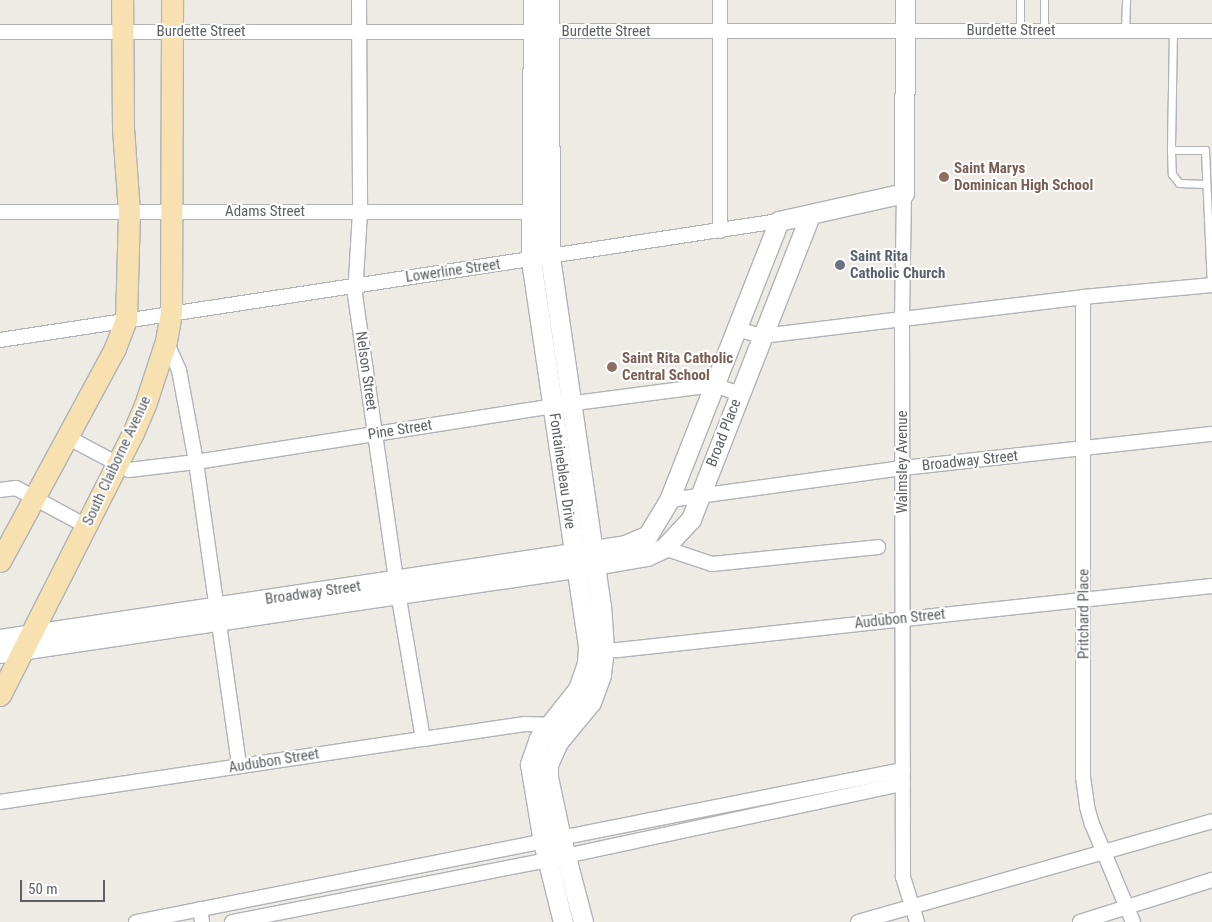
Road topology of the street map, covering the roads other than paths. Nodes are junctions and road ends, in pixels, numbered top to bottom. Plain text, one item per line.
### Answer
1 (122, 0) edge
2 (172, 0) edge
3 (359, 0) edge
4 (533, 0) edge
5 (549, 0) edge
6 (720, 0) edge
7 (905, 0) edge
8 (1020, 0) edge
9 (1044, 0) edge
10 (1126, 0) edge
11 (905, 31) junction
12 (1020, 31) junction
13 (1044, 31) junction
14 (1125, 31) junction
15 (1173, 31) junction
16 (1212, 31) edge
17 (0, 32) edge
18 (122, 32) junction
19 (172, 32) junction
20 (359, 32) junction
21 (541, 32) junction
22 (720, 32) junction
23 (1171, 150) junction
24 (1208, 150) edge
25 (1205, 184) junction
26 (904, 193) junction
27 (0, 212) edge
28 (129, 212) junction
29 (172, 212) junction
30 (360, 212) junction
31 (531, 212) junction
32 (810, 216) junction
33 (779, 222) junction
34 (720, 231) junction
35 (550, 257) junction
36 (531, 260) junction
37 (356, 285) junction
38 (1211, 285) edge
39 (1083, 297) junction
40 (171, 312) junction
41 (902, 318) junction
42 (126, 320) junction
43 (736, 329) junction
44 (762, 336) junction
45 (0, 340) edge
46 (166, 341) junction
47 (714, 385) junction
48 (740, 394) junction
49 (561, 405) junction
50 (375, 434) junction
51 (1212, 434) edge
52 (67, 437) junction
53 (1083, 450) junction
54 (196, 462) junction
55 (117, 464) junction
56 (903, 468) junction
57 (0, 490) edge
58 (700, 494) junction
59 (34, 496) junction
60 (669, 500) junction
61 (86, 526) junction
62 (625, 545) joint
63 (878, 547) dead end
64 (664, 548) junction
65 (594, 558) junction
66 (0, 561) edge
67 (575, 561) junction
68 (1212, 586) edge
69 (397, 587) junction
70 (1084, 600) junction
71 (218, 614) junction
72 (903, 619) junction
73 (0, 639) edge
74 (27, 642) junction
75 (596, 649) junction
76 (0, 653) edge
77 (0, 695) edge
78 (548, 725) junction
79 (423, 738) junction
80 (239, 766) junction
81 (903, 770) junction
82 (867, 777) junction
83 (903, 784) junction
84 (870, 791) junction
85 (0, 802) edge
86 (724, 806) junction
87 (728, 821) junction
88 (1212, 821) edge
89 (554, 849) junction
90 (1103, 853) junction
91 (370, 876) junction
92 (1212, 880) edge
93 (375, 894) junction
94 (912, 906) junction
95 (1127, 907) junction
96 (201, 916) edge
97 (136, 922) edge
98 (232, 922) edge
99 (563, 922) edge
100 (583, 922) edge
101 (858, 922) edge
102 (917, 922) edge
103 (1080, 922) edge
104 (1133, 922) edge

1 - 18 main road
2 - 19 main road, South Claiborne Avenue
3 - 20 street, Nelson Street
4 - 21 street, Fontainebleau Drive
5 - 21 street, Fontainebleau Drive
6 - 22 street
7 - 11 street, Walmsley Avenue
8 - 12 lane
9 - 13 lane
10 - 14 lane
11 - 12 street, Burdette Street
11 - 22 street, Burdette Street
11 - 26 street, Walmsley Avenue
12 - 13 street, Burdette Street
13 - 14 street, Burdette Street
14 - 15 street, Burdette Street
15 - 16 street, Burdette Street
15 - 23 lane
17 - 18 street, Burdette Street
18 - 19 street, Burdette Street
18 - 28 main road
19 - 20 street, Burdette Street
19 - 29 main road, South Claiborne Avenue
20 - 21 street, Burdette Street
20 - 30 street, Nelson Street
21 - 22 street, Burdette Street
21 - 31 street, Fontainebleau Drive
21 - 35 street, Fontainebleau Drive
22 - 34 street
23 - 24 lane
23 - 25 lane
24 - 25 lane
25 - 38 lane
26 - 32 street, Lowerline Street
26 - 41 street, Walmsley Avenue
27 - 28 street, Adams Street
28 - 29 street, Adams Street
28 - 42 main road
29 - 30 street, Adams Street
29 - 40 main road, South Claiborne Avenue
30 - 31 street, Adams Street
30 - 37 street, Nelson Street
31 - 36 street, Fontainebleau Drive
32 - 33 street, Lowerline Street
32 - 44 street, Broad Place
33 - 34 street, Lowerline Street
33 - 43 street, Broad Place
34 - 35 street, Lowerline Street
35 - 36 street, Lowerline Street
35 - 49 street, Fontainebleau Drive
36 - 37 street, Lowerline Street
36 - 49 street, Fontainebleau Drive
37 - 40 street, Lowerline Street
37 - 50 street, Nelson Street
38 - 39 street
39 - 41 street
39 - 53 street, Pritchard Place
40 - 42 street, Lowerline Street
40 - 46 main road, South Claiborne Avenue
41 - 44 street
41 - 56 street, Walmsley Avenue
42 - 45 street, Lowerline Street
42 - 52 main road
43 - 44 street
43 - 47 street, Broad Place
44 - 48 street, Broad Place
46 - 54 street
46 - 55 main road, South Claiborne Avenue
47 - 48 street, Pine Street
47 - 49 street, Pine Street
47 - 60 street, Broad Place
48 - 58 street, Broad Place
49 - 50 street, Pine Street
49 - 65 street, Fontainebleau Drive
49 - 67 street, Fontainebleau Drive
50 - 54 street, Pine Street
50 - 69 street, Nelson Street
51 - 53 street, Broadway Street
52 - 55 street, Pine Street
52 - 59 main road
53 - 56 street, Broadway Street
53 - 70 street, Pritchard Place
54 - 55 street, Pine Street
54 - 71 street
55 - 61 main road, South Claiborne Avenue
56 - 58 street, Broadway Street
56 - 72 street, Walmsley Avenue
57 - 59 street
58 - 60 street, Broadway Street
58 - 64 street, Broad Place
59 - 61 street
59 - 66 main road
60 - 62 street, Broad Place
61 - 74 main road, South Claiborne Avenue
62 - 65 street, Broadway Street
63 - 64 street
64 - 65 street, Broad Place
65 - 67 street, Broadway Street
65 - 75 street, Fontainebleau Drive
67 - 69 street, Broadway Street
67 - 75 street, Fontainebleau Drive
68 - 70 street, Audubon Street
69 - 71 street, Broadway Street
69 - 79 street, Nelson Street
70 - 72 street, Audubon Street
70 - 90 street, Pritchard Place
71 - 74 street, Broadway Street
71 - 80 street
72 - 75 street, Audubon Street
72 - 81 street, Walmsley Avenue
73 - 74 street, Broadway Street
74 - 76 street, Broadway Street
74 - 77 main road, South Claiborne Avenue
75 - 78 street, Fontainebleau Drive
75 - 89 street, Fontainebleau Drive
78 - 79 street, Audubon Street
78 - 89 street, Fontainebleau Drive
79 - 80 street, Audubon Street
80 - 85 street, Audubon Street
81 - 82 street
81 - 83 street, Walmsley Avenue
82 - 84 street
82 - 86 street
83 - 84 street
83 - 94 street, Walmsley Avenue
84 - 87 street
86 - 87 street
86 - 89 street
87 - 89 street
88 - 90 street
89 - 91 street
89 - 93 street
89 - 99 street, Fontainebleau Drive
89 - 100 street, Fontainebleau Drive
90 - 94 street
90 - 95 street, Pritchard Place
91 - 93 street
91 - 96 street
92 - 95 street
93 - 98 street
94 - 101 street
94 - 102 street, Walmsley Avenue
95 - 103 street
95 - 104 street, Pritchard Place
96 - 97 street

